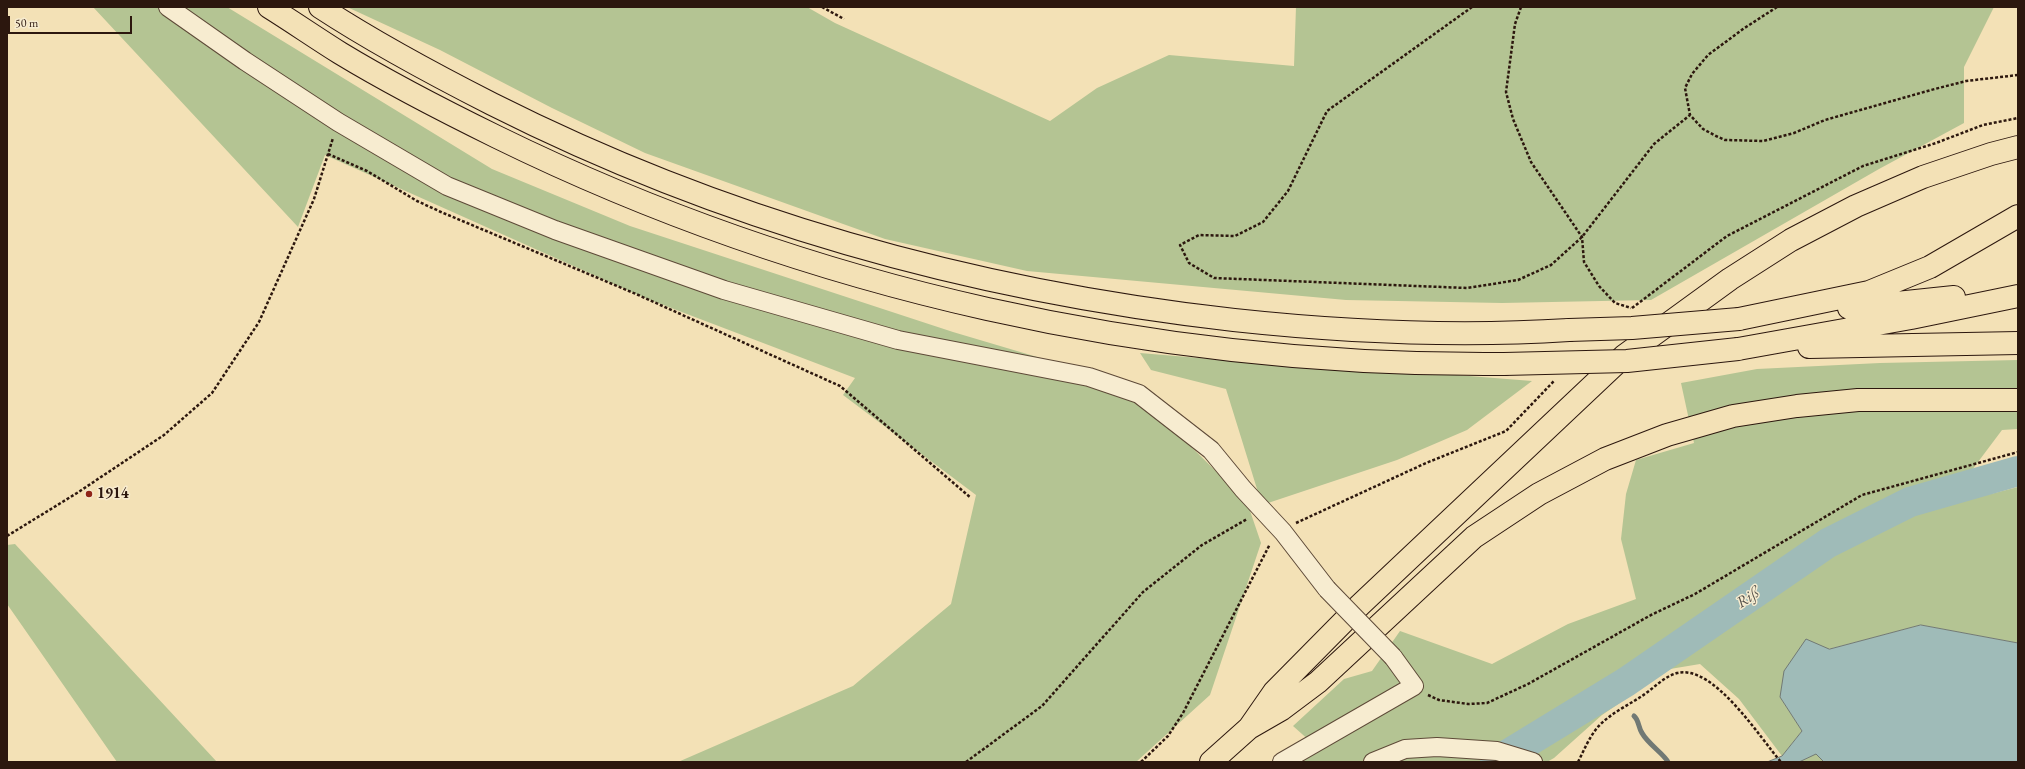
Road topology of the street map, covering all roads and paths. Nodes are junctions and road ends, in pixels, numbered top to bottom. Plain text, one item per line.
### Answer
1 (168, 7) edge
2 (269, 7) edge
3 (320, 7) edge
4 (822, 7) edge
5 (1472, 7) edge
6 (1521, 7) edge
7 (1777, 7) edge
8 (844, 19) dead end
9 (2018, 75) edge
10 (1690, 115) junction
11 (2018, 118) edge
12 (338, 122) junction
13 (2018, 147) edge
14 (328, 154) junction
15 (2018, 216) edge
16 (1582, 237) junction
17 (2018, 290) edge
18 (2018, 296) edge
19 (1632, 308) junction
20 (1626, 313) dead end
21 (1738, 319) junction
22 (2018, 343) edge
23 (1738, 348) junction
24 (1558, 377) dead end
25 (2018, 400) edge
26 (2018, 452) edge
27 (971, 498) dead end
28 (1262, 510) junction
29 (1283, 532) junction
30 (7, 536) edge
31 (1414, 686) junction
32 (1249, 728) junction
33 (966, 762) edge
34 (1141, 762) edge
35 (1211, 762) edge
36 (1282, 762) edge
37 (1373, 762) edge
38 (1533, 762) edge
39 (1578, 762) edge
40 (1781, 762) edge

1 - 12 street
2 - 23 main road, bridge
3 - 21 main road, bridge
4 - 8 path
5 - 16 path
6 - 16 path
7 - 10 path
9 - 10 path
10 - 16 path
11 - 19 path
12 - 14 path
12 - 28 street
13 - 32 main road
14 - 27 path
14 - 30 path
15 - 21 main road
16 - 19 path
17 - 21 main road
18 - 23 main road
19 - 20 path
22 - 23 main road
24 - 29 path
25 - 32 main road
26 - 31 path
28 - 29 street
28 - 33 path
29 - 31 street, bridge
29 - 34 path
31 - 36 street
32 - 35 main road
37 - 38 street
39 - 40 path

